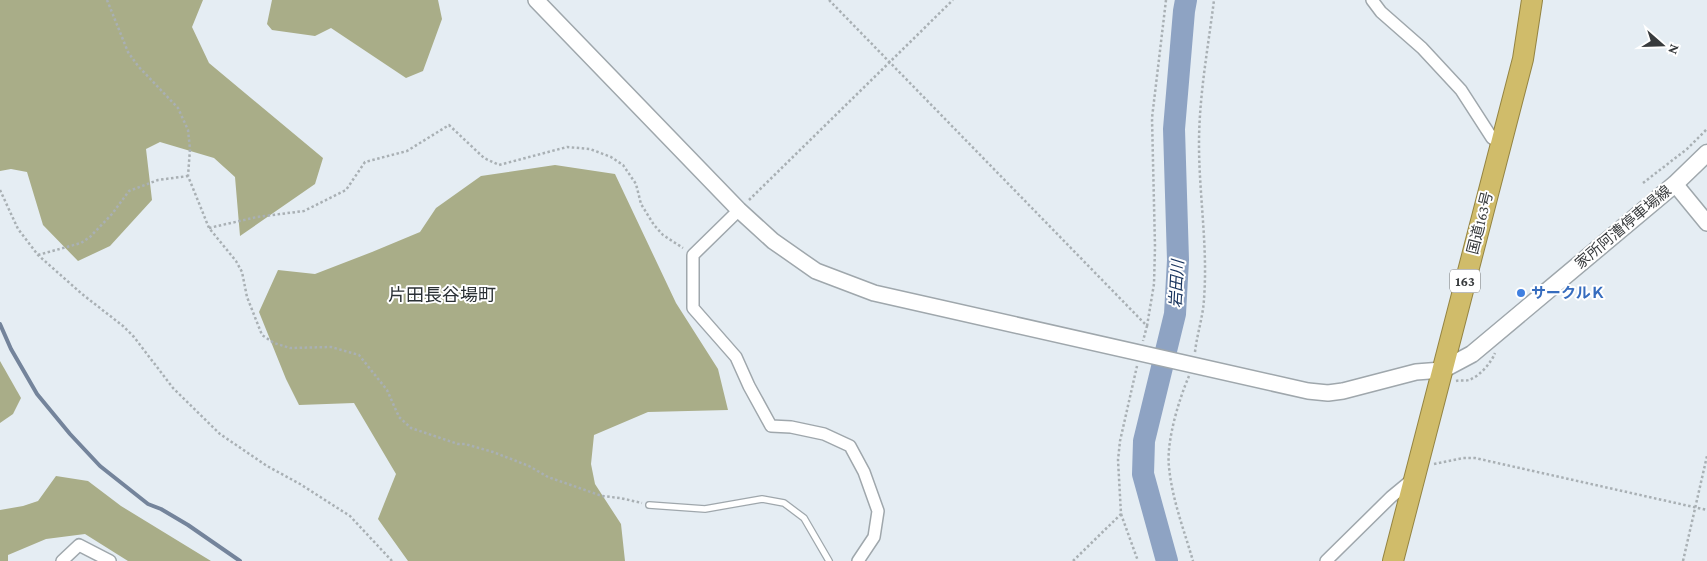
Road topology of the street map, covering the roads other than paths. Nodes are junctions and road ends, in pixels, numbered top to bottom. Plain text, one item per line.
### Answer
1 (536, 0) edge
2 (1372, 0) edge
3 (1532, 0) edge
4 (1500, 142) junction
5 (1707, 153) edge
6 (1675, 184) junction
7 (739, 210) junction
8 (1707, 223) edge
9 (1447, 377) junction
10 (1417, 471) junction
11 (649, 505) road end
12 (62, 561) edge
13 (110, 561) edge
14 (829, 561) edge
15 (858, 561) edge
16 (1326, 561) edge
17 (1393, 561) edge

1 - 7 street
2 - 4 street
3 - 4 highway, 国道163号 / 163
4 - 9 highway, 国道163号 / 163
5 - 6 main road, 家所阿漕停車場線
6 - 8 street
6 - 9 main road, 家所阿漕停車場線
7 - 9 street
7 - 15 street
9 - 10 highway, 国道163号 / 163
10 - 16 street
10 - 17 highway, 国道163号 / 163
11 - 14 lane
12 - 13 street

